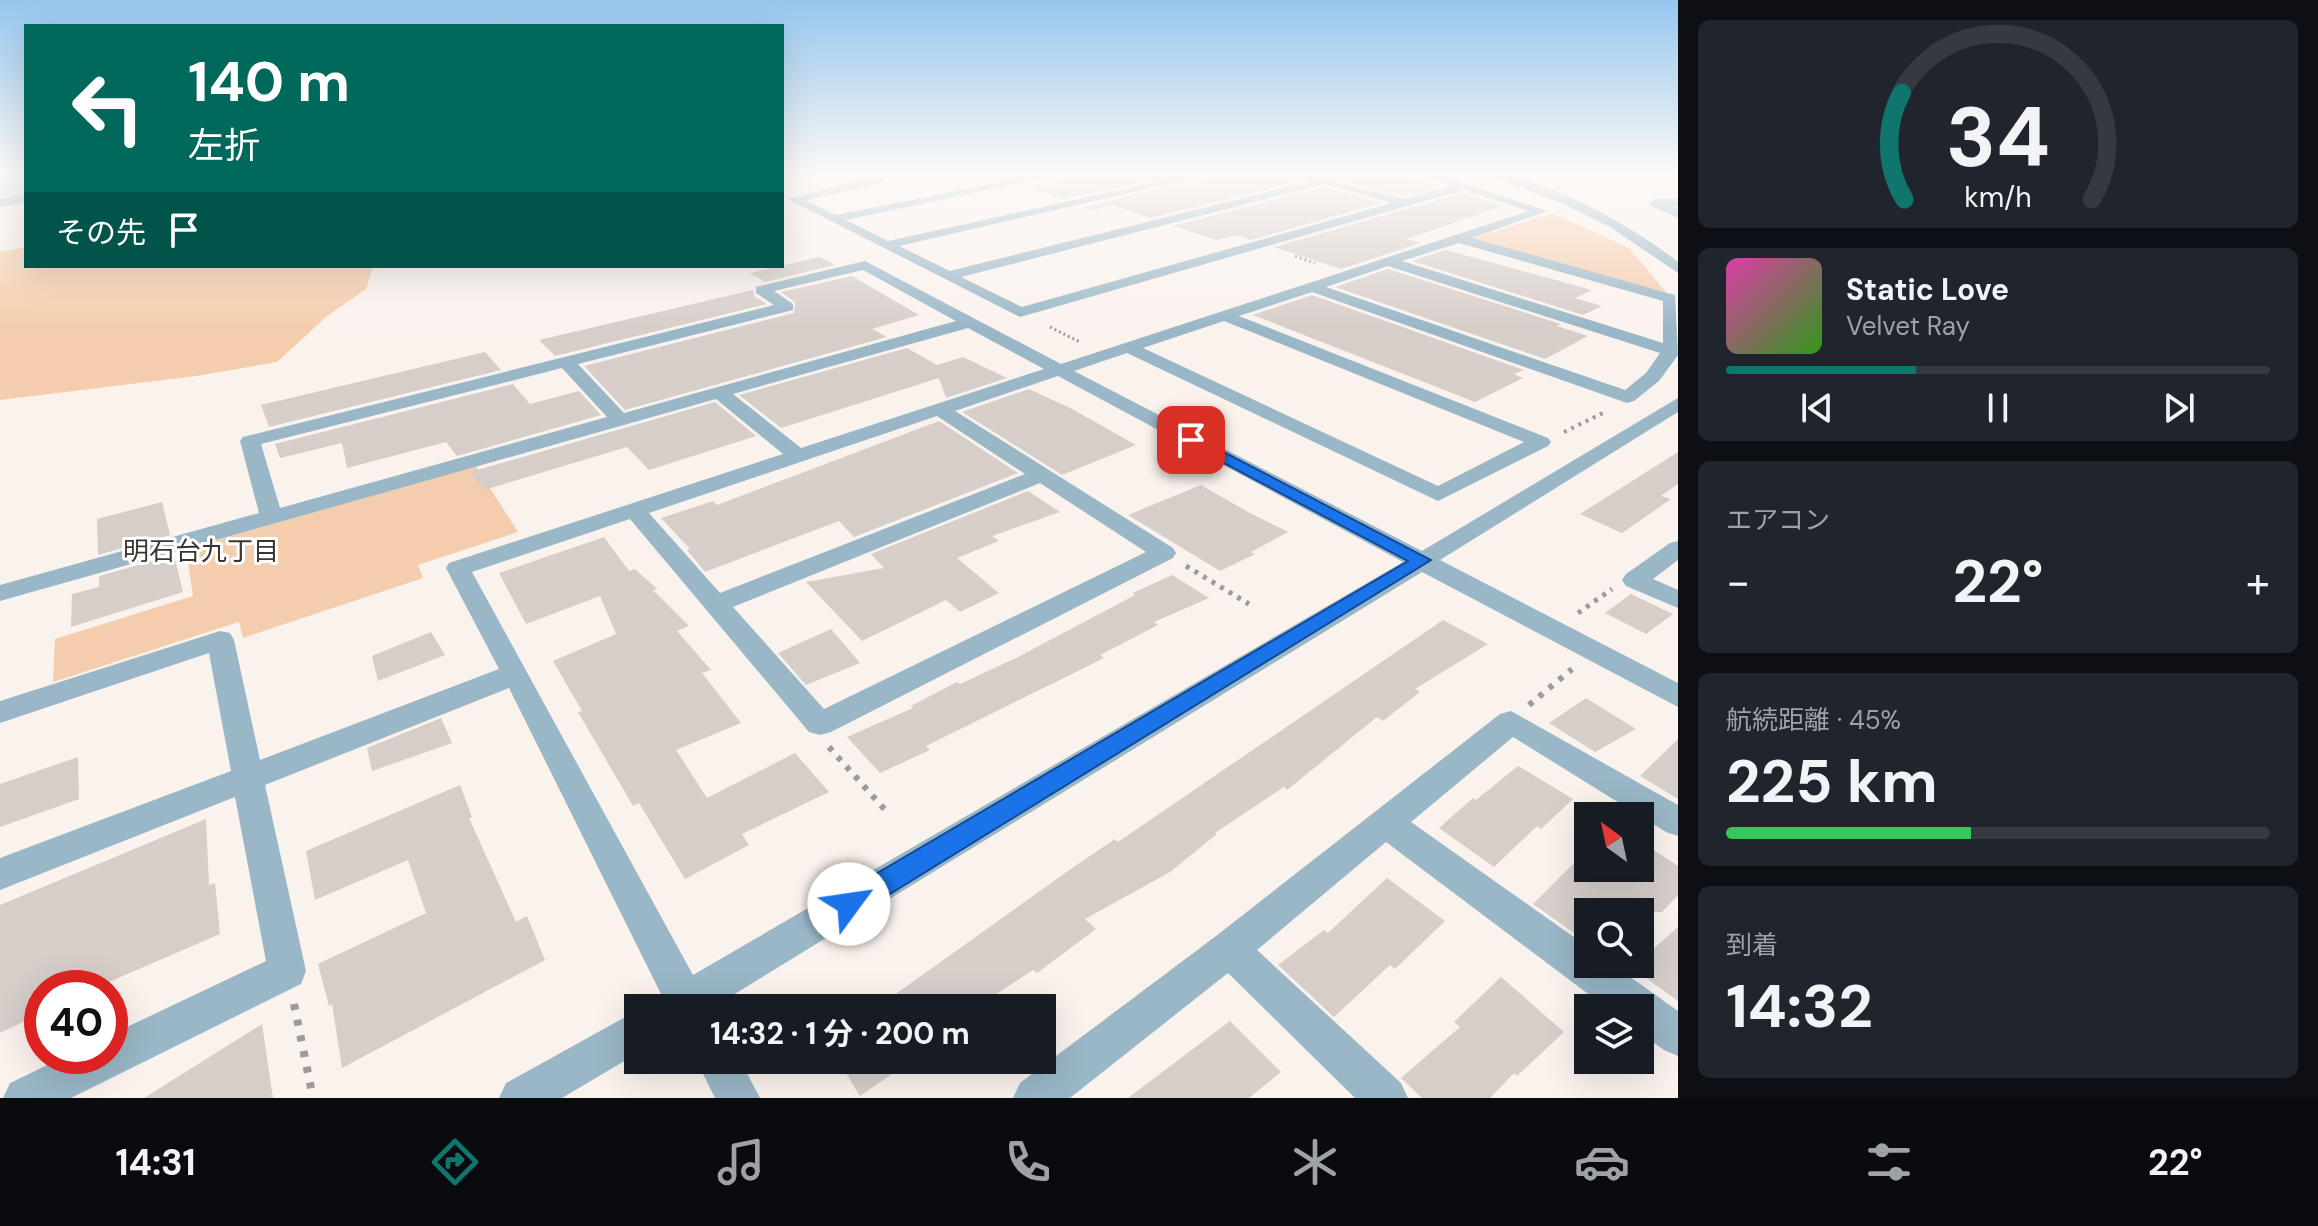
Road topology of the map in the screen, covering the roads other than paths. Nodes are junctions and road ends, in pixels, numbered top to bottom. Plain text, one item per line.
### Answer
1 (848, 226) edge
2 (970, 226) edge
3 (1145, 226) edge
4 (1321, 226) edge
5 (1494, 226) edge
6 (1616, 226) edge
7 (1457, 238) junction
8 (886, 245) junction
9 (907, 255) junction
10 (1386, 261) junction
11 (865, 265) junction
12 (1678, 269) edge
13 (948, 276) junction
14 (1310, 286) junction
15 (1223, 315) junction
16 (970, 322) junction
17 (1127, 347) junction
18 (1672, 351) junction
19 (566, 362) junction
20 (1059, 370) junction
21 (719, 392) junction
22 (1678, 404) edge
23 (939, 409) junction
24 (620, 420) junction
25 (798, 456) junction
26 (1041, 475) junction
27 (634, 510) junction
28 (271, 517) junction
29 (1678, 548) edge
30 (1422, 560) junction
31 (0, 593) edge
32 (1678, 600) edge
33 (716, 604) junction
34 (516, 674) junction
35 (1678, 696) edge
36 (0, 712) edge
37 (247, 778) junction
38 (1678, 822) edge
39 (1386, 823) junction
40 (0, 874) edge
41 (1229, 949) junction
42 (677, 994) edge
43 (703, 994) edge
44 (1621, 994) edge
45 (1654, 1018) edge
46 (1678, 1036) edge
47 (624, 1038) edge
48 (725, 1074) edge
49 (25, 1098) edge
50 (521, 1098) edge
51 (738, 1098) edge
52 (1035, 1098) edge
53 (1386, 1098) edge

1 - 8 street
2 - 8 street
3 - 13 street
4 - 13 street
5 - 7 street
6 - 12 street
7 - 10 street
7 - 18 street
8 - 9 street
9 - 11 street
9 - 13 street
10 - 14 street
10 - 18 street
11 - 16 street
11 - 19 street
14 - 15 street
14 - 18 street
15 - 17 street
15 - 17 street
16 - 20 street
16 - 21 street
17 - 20 street
19 - 24 street
19 - 28 street
20 - 23 street
20 - 30 street
21 - 24 street
21 - 25 street
22 - 30 street
23 - 25 street
23 - 26 street
24 - 28 street
25 - 27 street
26 - 33 street
26 - 33 street
27 - 33 street
27 - 34 street
28 - 31 street
29 - 32 street
30 - 35 street
30 - 43 street
34 - 37 street
34 - 42 street
36 - 37 street
37 - 40 street
37 - 49 street
38 - 39 street
39 - 41 street
39 - 44 street
41 - 52 street
41 - 53 street
45 - 46 street
47 - 50 street
48 - 51 street

